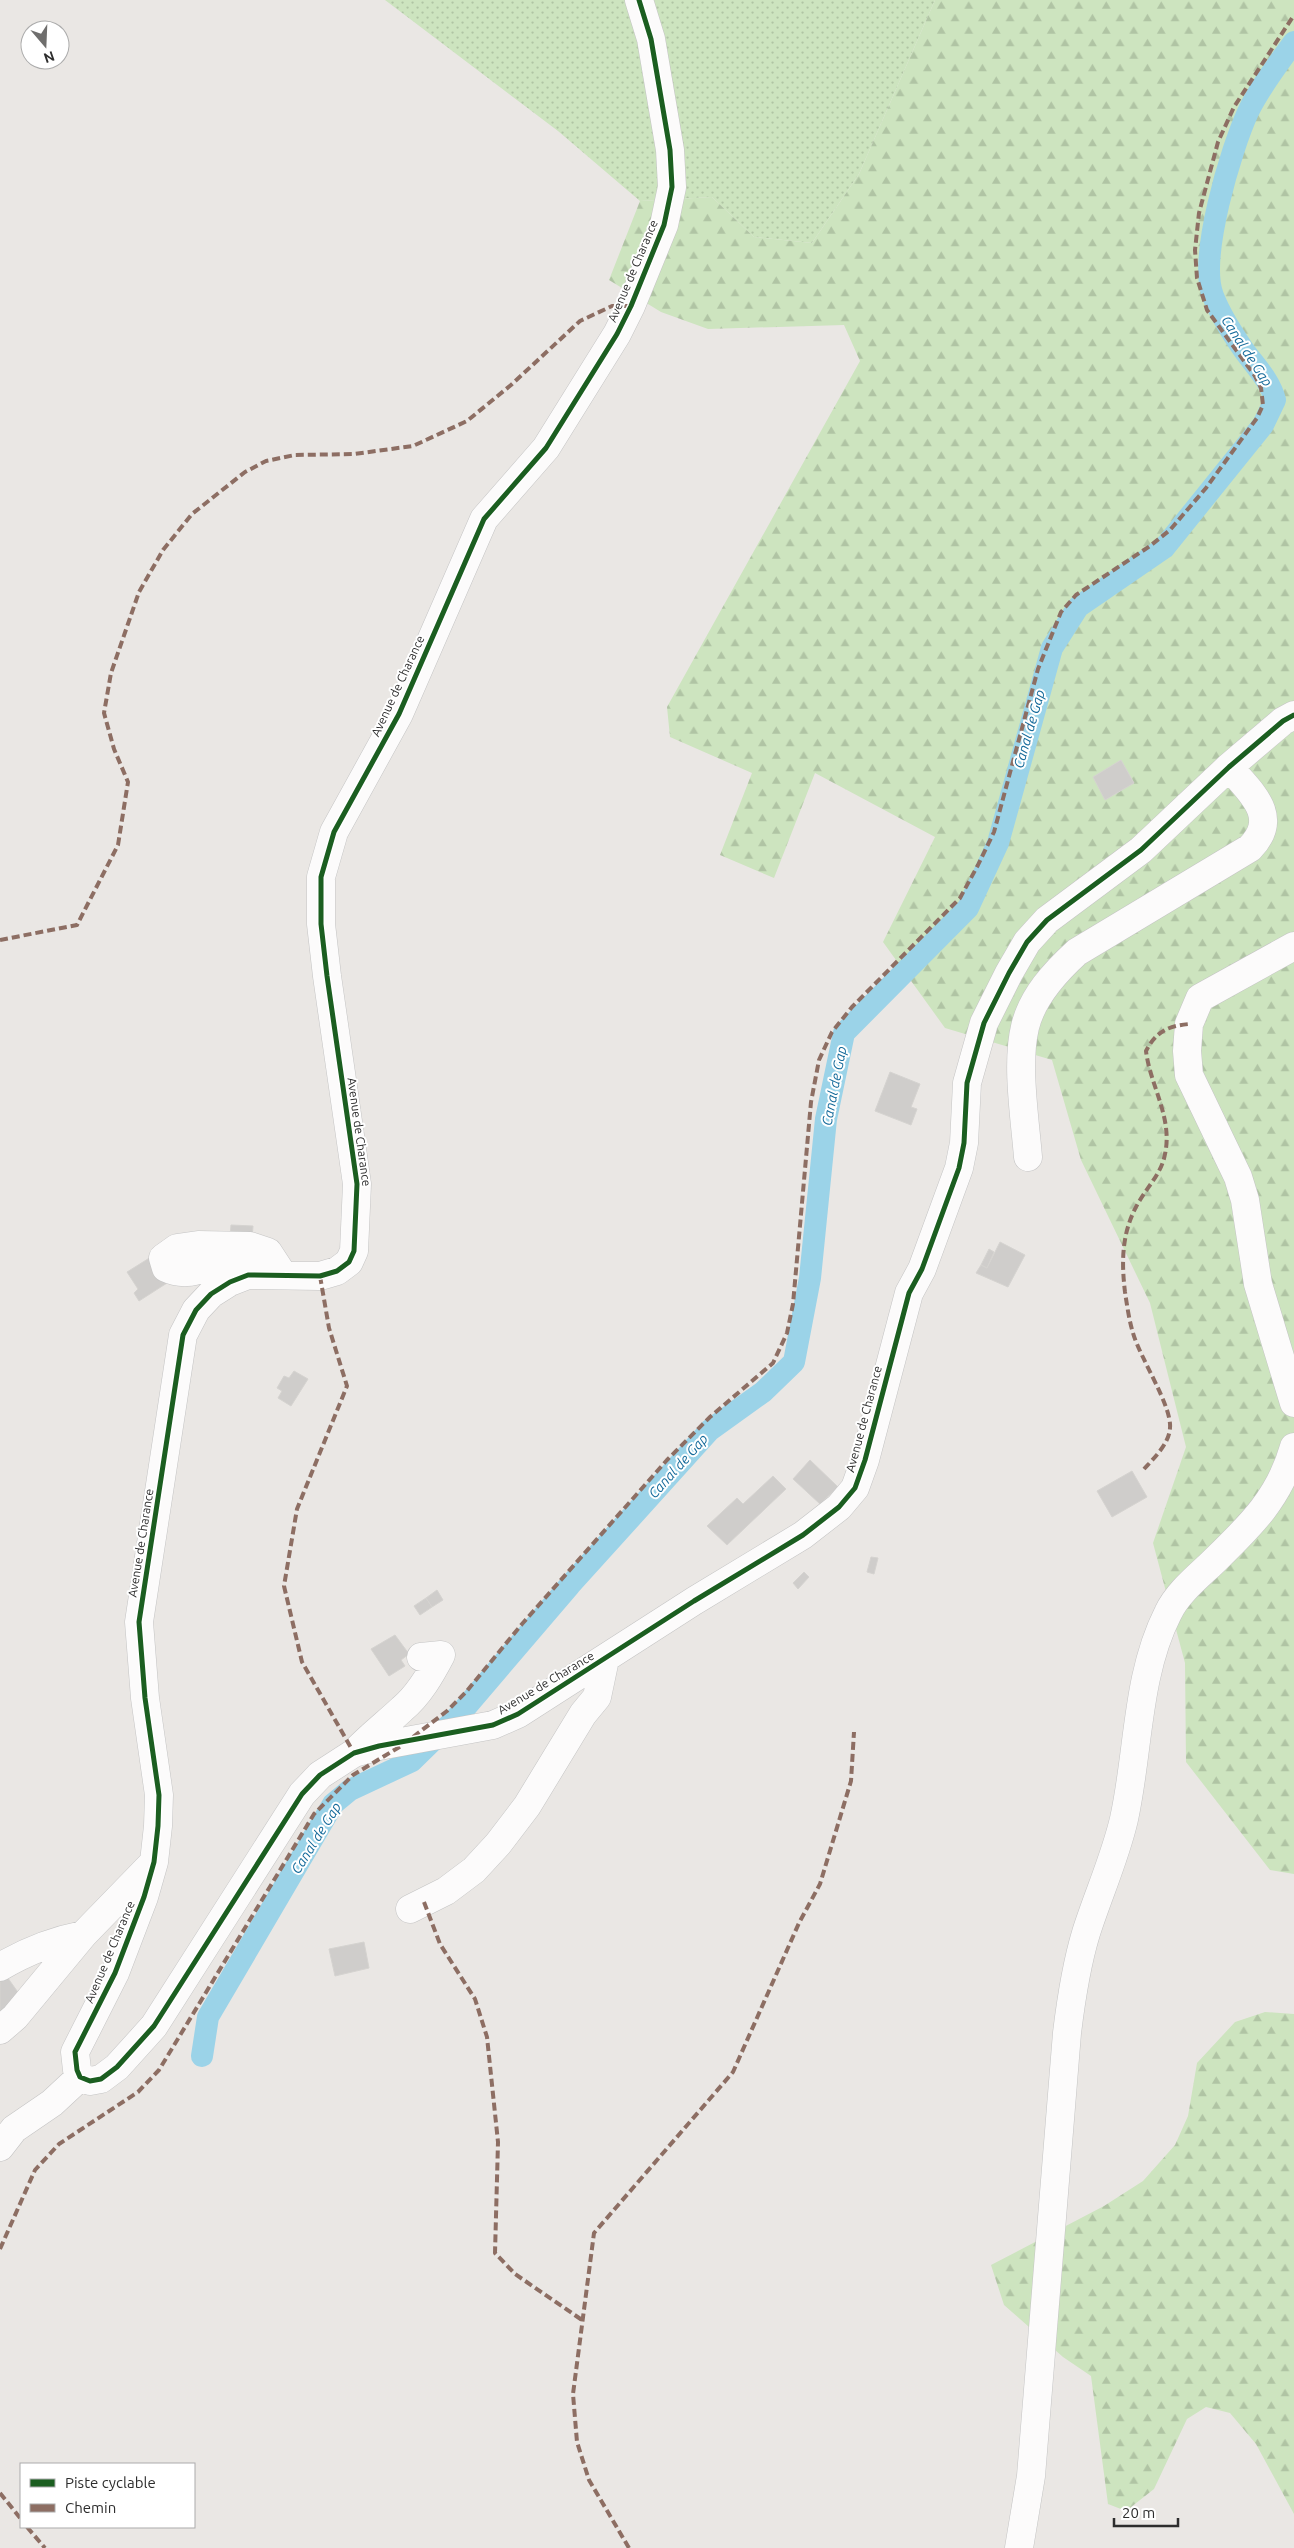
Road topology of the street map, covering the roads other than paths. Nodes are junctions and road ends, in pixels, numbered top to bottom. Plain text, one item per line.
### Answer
1 (639, 0) edge
2 (1294, 715) edge
3 (1229, 767) junction
4 (1294, 946) edge
5 (1028, 1157) dead end
6 (248, 1275) junction
7 (283, 1276) junction
8 (1294, 1403) edge
9 (1294, 1447) edge
10 (421, 1657) dead end
11 (605, 1658) junction
12 (354, 1753) junction
13 (154, 1862) junction
14 (410, 1908) dead end
15 (83, 1936) junction
16 (0, 1967) edge
17 (0, 2030) edge
18 (80, 2076) junction
19 (0, 2147) edge
20 (1019, 2548) edge

1 - 7 street, Avenue de Charance
2 - 3 street, Avenue de Charance
3 - 5 street
3 - 11 street, Avenue de Charance
4 - 8 street
6 - 7 street, Avenue de Charance
6 - 7 street
6 - 13 street, Avenue de Charance
9 - 20 street
10 - 12 street
11 - 12 street, Avenue de Charance
11 - 14 street
12 - 18 street, Avenue de Charance
13 - 15 street
13 - 18 street, Avenue de Charance
15 - 16 street
15 - 17 street
18 - 19 street

